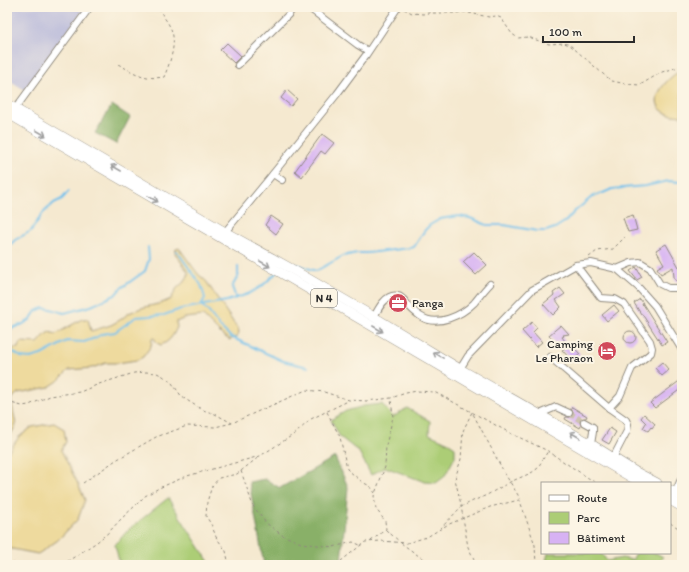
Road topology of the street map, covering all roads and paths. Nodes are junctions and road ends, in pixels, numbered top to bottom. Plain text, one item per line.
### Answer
1 (90, 7) edge
2 (159, 7) edge
3 (294, 7) edge
4 (308, 7) edge
5 (398, 7) edge
6 (368, 51) junction
7 (118, 64) dead end
8 (238, 65) dead end
9 (682, 66) edge
10 (7, 104) edge
11 (11, 111) edge
12 (273, 174) junction
13 (282, 180) dead end
14 (225, 232) junction
15 (625, 237) dead end
16 (587, 258) dead end
17 (576, 265) junction
18 (617, 270) junction
19 (490, 284) dead end
20 (682, 287) edge
21 (374, 317) junction
22 (682, 350) edge
23 (550, 357) dead end
24 (460, 368) junction
25 (391, 398) junction
26 (349, 400) junction
27 (7, 402) edge
28 (610, 408) junction
29 (326, 411) junction
30 (472, 412) junction
31 (569, 413) tunnel mouth
32 (540, 414) junction
33 (584, 422) tunnel mouth
34 (232, 423) junction
35 (591, 444) junction
36 (548, 451) junction
37 (260, 456) junction
38 (613, 458) junction
39 (241, 471) junction
40 (682, 477) edge
41 (510, 482) junction
42 (594, 482) edge
43 (639, 482) edge
44 (655, 482) edge
45 (83, 483) dead end
46 (376, 493) junction
47 (674, 496) edge
48 (519, 500) junction
49 (461, 507) junction
50 (682, 507) edge
51 (464, 518) junction
52 (671, 524) edge
53 (386, 529) junction
54 (439, 530) junction
55 (682, 530) edge
56 (370, 542) junction
57 (400, 542) junction
58 (361, 546) junction
59 (7, 561) edge
60 (65, 564) edge
61 (19, 565) edge
62 (62, 565) edge
63 (229, 565) edge
64 (336, 565) edge
65 (428, 565) edge
66 (477, 565) edge
67 (536, 565) edge

1 - 11 street
2 - 7 path
3 - 8 street
4 - 6 street
5 - 6 street
5 - 9 path
6 - 12 street
10 - 11 highway, N 4
14 -> 11 highway, N 4
11 -> 43 highway, N 4
12 - 13 street
12 - 14 street
14 - 21 highway, N 4
15 - 16 path
17 - 18 street
17 - 24 street
17 - 28 street
18 - 20 street
18 - 22 street
19 - 21 street
24 -> 21 highway, N 4
23 - 28 street
24 - 32 highway, N 4
25 - 26 path
25 - 30 path
25 - 46 path
26 - 29 path
26 - 34 path
27 - 34 path
28 - 38 street
29 - 37 path
29 - 46 path
30 - 36 path
30 - 41 path
30 - 49 path
31 - 32 street
35 -> 32 highway, N 4
33 - 35 street
34 - 45 path
35 - 38 highway, N 4
36 - 41 path
36 - 42 path
37 - 39 path
37 - 60 path
38 - 44 highway, N 4
39 - 58 path
39 - 63 path
40 - 47 street
41 - 48 path
41 - 49 path
46 - 53 path
47 - 50 highway
48 - 51 path
48 - 67 path
49 - 51 path
49 - 54 path
51 - 54 path
51 - 66 path
52 - 55 path
53 - 56 path
53 - 57 path
54 - 57 path
56 - 57 path
56 - 58 path
57 - 65 path
58 - 64 path
59 - 61 path
60 - 62 path

